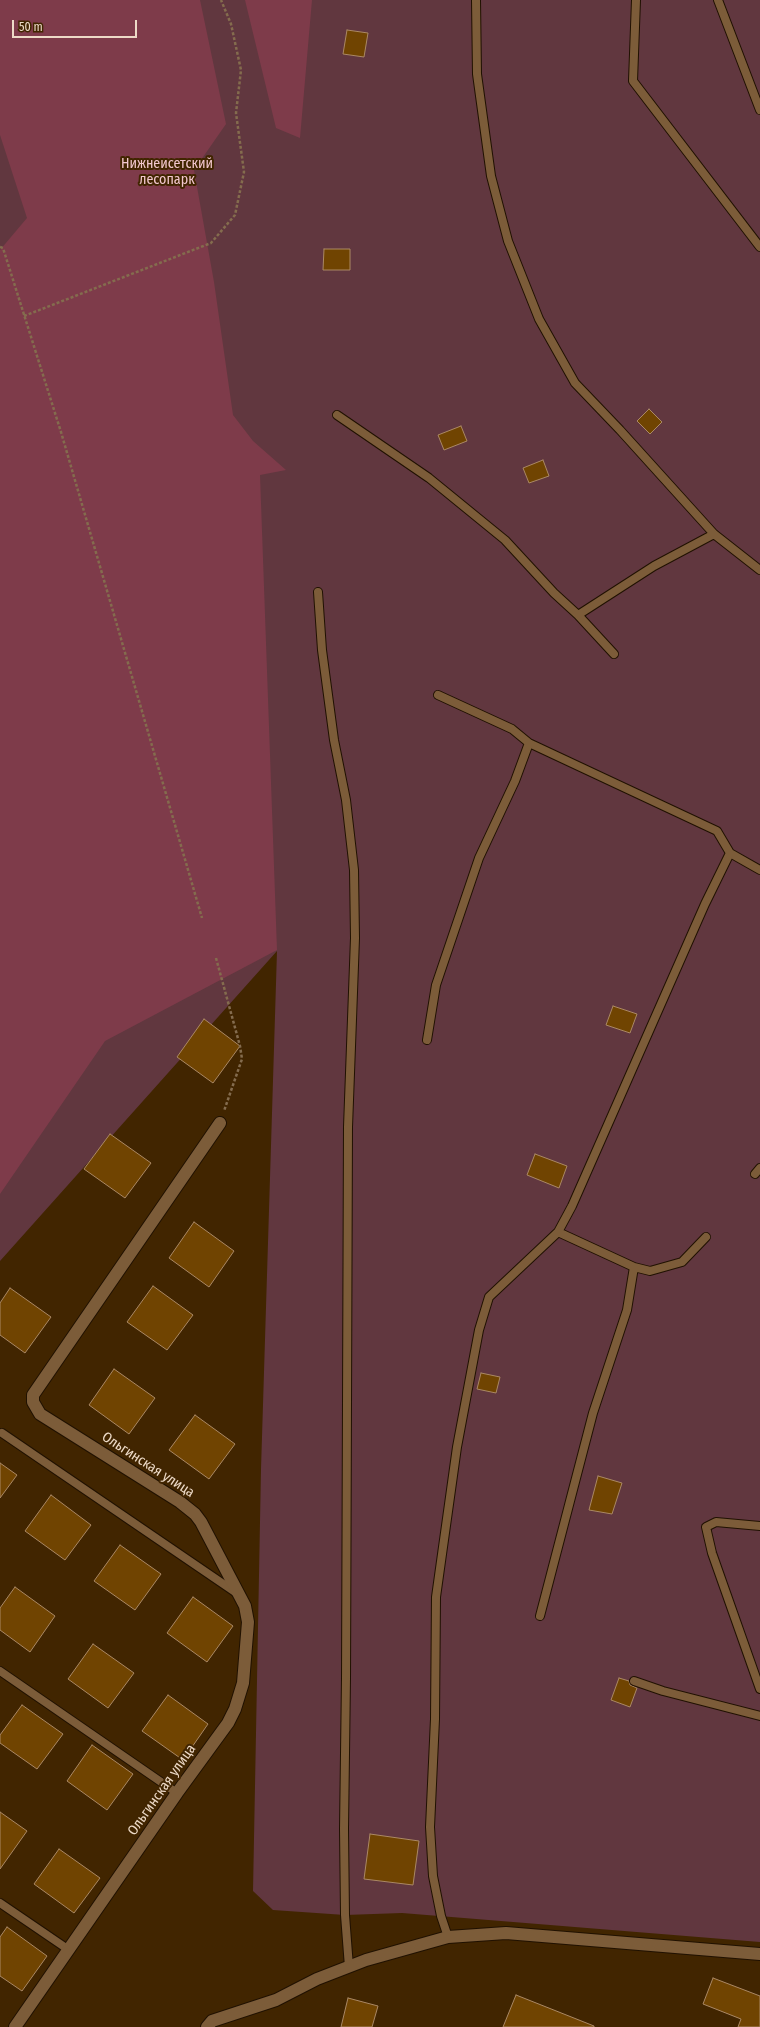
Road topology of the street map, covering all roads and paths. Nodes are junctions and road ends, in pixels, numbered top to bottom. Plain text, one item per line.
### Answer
1 (221, 0) edge
2 (476, 0) edge
3 (636, 0) edge
4 (718, 0) edge
5 (760, 110) edge
6 (0, 247) edge
7 (760, 247) edge
8 (24, 316) junction
9 (337, 415) dead end
10 (714, 534) junction
11 (760, 570) edge
12 (318, 592) dead end
13 (578, 615) junction
14 (614, 654) dead end
15 (438, 695) dead end
16 (528, 744) junction
17 (730, 853) junction
18 (760, 870) edge
19 (202, 918) dead end
20 (216, 958) dead end
21 (428, 1040) dead end
22 (220, 1123) joint
23 (558, 1232) junction
24 (706, 1237) dead end
25 (634, 1267) junction
26 (2, 1433) dead end
27 (760, 1526) edge
28 (242, 1597) junction
29 (540, 1616) dead end
30 (0, 1671) edge
31 (634, 1681) dead end
32 (760, 1689) edge
33 (760, 1716) edge
34 (177, 1793) junction
35 (0, 1903) edge
36 (448, 1937) junction
37 (69, 1950) junction
38 (760, 1954) edge
39 (349, 1967) junction
40 (15, 2027) edge
41 (207, 2027) edge

1 - 8 path
2 - 10 lane
3 - 7 lane
4 - 5 lane
6 - 8 path
8 - 19 path
9 - 13 lane
10 - 11 lane
10 - 13 lane
12 - 39 lane
13 - 14 lane
15 - 16 lane
16 - 17 lane
16 - 21 lane
17 - 18 lane
17 - 23 lane
20 - 22 path
22 - 28 street, Ольгинская улица
23 - 25 lane
23 - 36 lane
24 - 25 lane
25 - 29 lane
26 - 28 lane
27 - 32 lane
28 - 34 street, Ольгинская улица
30 - 34 lane
31 - 33 lane
34 - 37 street, Ольгинская улица
35 - 37 lane
36 - 38 street
36 - 39 street
37 - 40 street, Ольгинская улица
39 - 41 street

